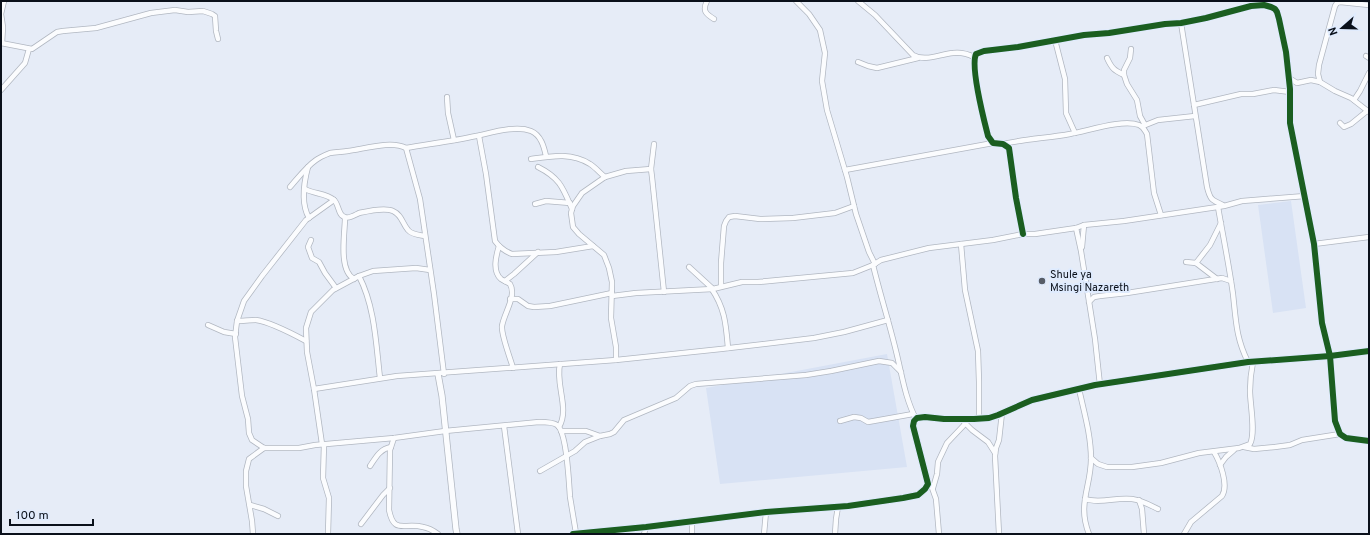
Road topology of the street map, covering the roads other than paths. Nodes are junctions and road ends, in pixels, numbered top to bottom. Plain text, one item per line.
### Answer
1 (4, 1) edge
2 (707, 1) edge
3 (796, 1) edge
4 (858, 1) edge
5 (1343, 1) edge
6 (1369, 5) edge
7 (714, 19) dead end
8 (1181, 23) junction
9 (218, 39) dead end
10 (1055, 40) junction
11 (1, 43) edge
12 (29, 49) junction
13 (1131, 49) dead end
14 (974, 57) junction
15 (918, 58) junction
16 (1107, 58) dead end
17 (858, 62) dead end
18 (1369, 73) edge
19 (1124, 75) junction
20 (1289, 78) junction
21 (1299, 82) junction
22 (1320, 82) junction
23 (1, 90) edge
24 (1290, 90) junction
25 (447, 97) dead end
26 (1354, 100) junction
27 (1194, 105) junction
28 (1368, 112) edge
29 (1195, 116) junction
30 (1340, 123) dead end
31 (1143, 126) junction
32 (1075, 133) junction
33 (479, 136) junction
34 (454, 140) junction
35 (992, 143) junction
36 (654, 144) dead end
37 (1002, 144) junction
38 (406, 148) junction
39 (546, 156) junction
40 (531, 158) dead end
41 (308, 167) junction
42 (538, 167) dead end
43 (652, 169) junction
44 (845, 170) junction
45 (605, 177) junction
46 (290, 187) dead end
47 (305, 189) junction
48 (1305, 196) junction
49 (334, 200) junction
50 (570, 203) junction
51 (535, 204) dead end
52 (854, 206) junction
53 (1218, 206) junction
54 (1224, 206) junction
55 (572, 209) junction
56 (1161, 215) junction
57 (309, 218) junction
58 (345, 218) junction
59 (1221, 223) junction
60 (1084, 225) junction
61 (1076, 228) junction
62 (1024, 234) junction
63 (425, 236) junction
64 (1369, 237) edge
65 (311, 240) dead end
66 (960, 244) junction
67 (1314, 244) junction
68 (499, 246) junction
69 (593, 246) junction
70 (1081, 251) junction
71 (538, 252) junction
72 (1186, 262) dead end
73 (1196, 263) junction
74 (874, 264) junction
75 (690, 267) dead end
76 (430, 270) junction
77 (356, 277) junction
78 (1217, 279) junction
79 (505, 281) junction
80 (1231, 281) junction
81 (722, 286) junction
82 (336, 288) junction
83 (712, 289) junction
84 (664, 292) junction
85 (1087, 293) junction
86 (612, 295) junction
87 (1098, 296) junction
88 (510, 299) junction
89 (1089, 302) junction
90 (888, 320) junction
91 (237, 321) junction
92 (208, 325) dead end
93 (236, 334) junction
94 (306, 341) junction
95 (728, 348) junction
96 (1369, 351) edge
97 (1330, 356) junction
98 (616, 360) junction
99 (1251, 362) junction
100 (560, 364) junction
101 (513, 368) junction
102 (901, 372) junction
103 (441, 374) junction
104 (380, 378) junction
105 (1100, 385) junction
106 (314, 389) junction
107 (1079, 389) junction
108 (1002, 413) junction
109 (914, 417) junction
110 (979, 419) junction
111 (840, 421) dead end
112 (964, 421) junction
113 (504, 426) junction
114 (560, 429) junction
115 (445, 431) junction
116 (1340, 434) junction
117 (600, 436) junction
118 (394, 438) junction
119 (1369, 441) edge
120 (323, 444) junction
121 (391, 447) junction
122 (1243, 447) junction
123 (264, 448) junction
124 (1236, 449) junction
125 (1214, 452) junction
126 (995, 453) junction
127 (566, 456) junction
128 (1091, 458) junction
129 (1220, 465) junction
130 (370, 466) dead end
131 (540, 470) dead end
132 (927, 478) junction
133 (390, 488) junction
134 (933, 488) junction
135 (1085, 499) junction
136 (1139, 500) junction
137 (250, 505) junction
138 (838, 507) junction
139 (1158, 509) dead end
140 (766, 512) junction
141 (278, 516) dead end
142 (692, 521) junction
143 (361, 524) dead end
144 (646, 527) junction
145 (253, 534) edge
146 (328, 534) edge
147 (438, 534) edge
148 (457, 534) edge
149 (518, 534) edge
150 (574, 534) edge
151 (644, 534) edge
152 (692, 534) edge
153 (764, 534) edge
154 (835, 534) edge
155 (939, 534) edge
156 (999, 534) edge
157 (1089, 534) edge
158 (1144, 534) edge
159 (1184, 534) edge

1 - 11 street
2 - 7 street
3 - 44 street
4 - 15 street
5 - 6 street
5 - 22 street
8 - 10 street
8 - 20 street
8 - 27 street
9 - 12 street
10 - 14 street
10 - 32 street
11 - 12 street
12 - 23 street
13 - 19 street
14 - 15 street
14 - 35 street
15 - 17 street
16 - 19 street
18 - 26 street
19 - 31 street
20 - 21 street
20 - 24 street
21 - 22 street
21 - 24 street
22 - 26 street
24 - 27 street
24 - 48 street
25 - 34 street
26 - 28 street
27 - 29 street
28 - 30 street
29 - 31 street
29 - 54 street
31 - 32 street
31 - 56 street
32 - 37 street
33 - 34 street
33 - 39 street
33 - 68 street
34 - 38 street
35 - 37 street
35 - 44 street
36 - 43 street
37 - 62 street
38 - 41 street
38 - 63 street
39 - 40 street
39 - 45 street
41 - 46 street
41 - 47 street
42 - 50 street
43 - 45 street
43 - 84 street
44 - 52 street
45 - 55 street
47 - 49 street
47 - 57 street
48 - 54 street
48 - 67 street
49 - 57 street
49 - 58 street
50 - 51 street
50 - 55 street
52 - 74 street
52 - 81 street
53 - 54 street
53 - 56 street
53 - 59 street
55 - 69 street
56 - 60 street
57 - 91 street
58 - 63 street
58 - 77 street
59 - 73 street
59 - 80 street
60 - 61 street
60 - 70 street
61 - 62 street
61 - 70 street
62 - 66 street
63 - 76 street
64 - 67 street
65 - 82 street
66 - 74 street
66 - 110 street
67 - 97 street
68 - 71 street
68 - 79 street
69 - 71 street
69 - 86 street
70 - 85 street
71 - 79 street
72 - 73 street
73 - 78 street
74 - 81 street
74 - 90 street
75 - 83 street
76 - 77 street
76 - 103 street
77 - 82 street
77 - 104 street
78 - 80 street
78 - 87 street
79 - 88 street
80 - 99 street
81 - 83 street
82 - 94 street
83 - 84 street
83 - 95 street
84 - 86 street
85 - 87 street
85 - 89 street
86 - 88 street
86 - 98 street
87 - 89 street
88 - 101 street
89 - 105 street
90 - 95 street
90 - 102 street
91 - 93 street
91 - 94 street
92 - 93 street
93 - 123 street
94 - 106 street
95 - 98 street
96 - 97 street
97 - 99 street
97 - 116 street
98 - 100 street
99 - 105 street
99 - 122 street
100 - 101 street
100 - 114 street
101 - 103 street
102 - 109 street
102 - 117 street
103 - 104 street
103 - 115 street
104 - 106 street
105 - 107 street
106 - 120 street
107 - 108 street
107 - 128 street
108 - 110 street
108 - 126 street
109 - 111 street
109 - 112 street
109 - 132 street
110 - 112 street
112 - 126 street
112 - 134 street
113 - 114 street
113 - 115 street
113 - 149 street
114 - 117 street
114 - 127 street
115 - 118 street
115 - 148 street
116 - 119 street
116 - 122 street
117 - 127 street
118 - 120 street
118 - 121 street
120 - 123 street
120 - 146 street
121 - 130 street
121 - 133 street
122 - 124 street
123 - 137 street
124 - 125 street
124 - 129 street
125 - 128 street
125 - 129 street
126 - 156 street
127 - 131 street
127 - 150 street
128 - 135 street
129 - 159 street
132 - 134 street
132 - 138 street
133 - 143 street
133 - 147 street
134 - 155 street
135 - 136 street
135 - 157 street
136 - 139 street
136 - 158 street
137 - 141 street
137 - 145 street
138 - 140 street
138 - 154 street
140 - 142 street
140 - 153 street
142 - 144 street
142 - 152 street
144 - 150 street
144 - 151 street

